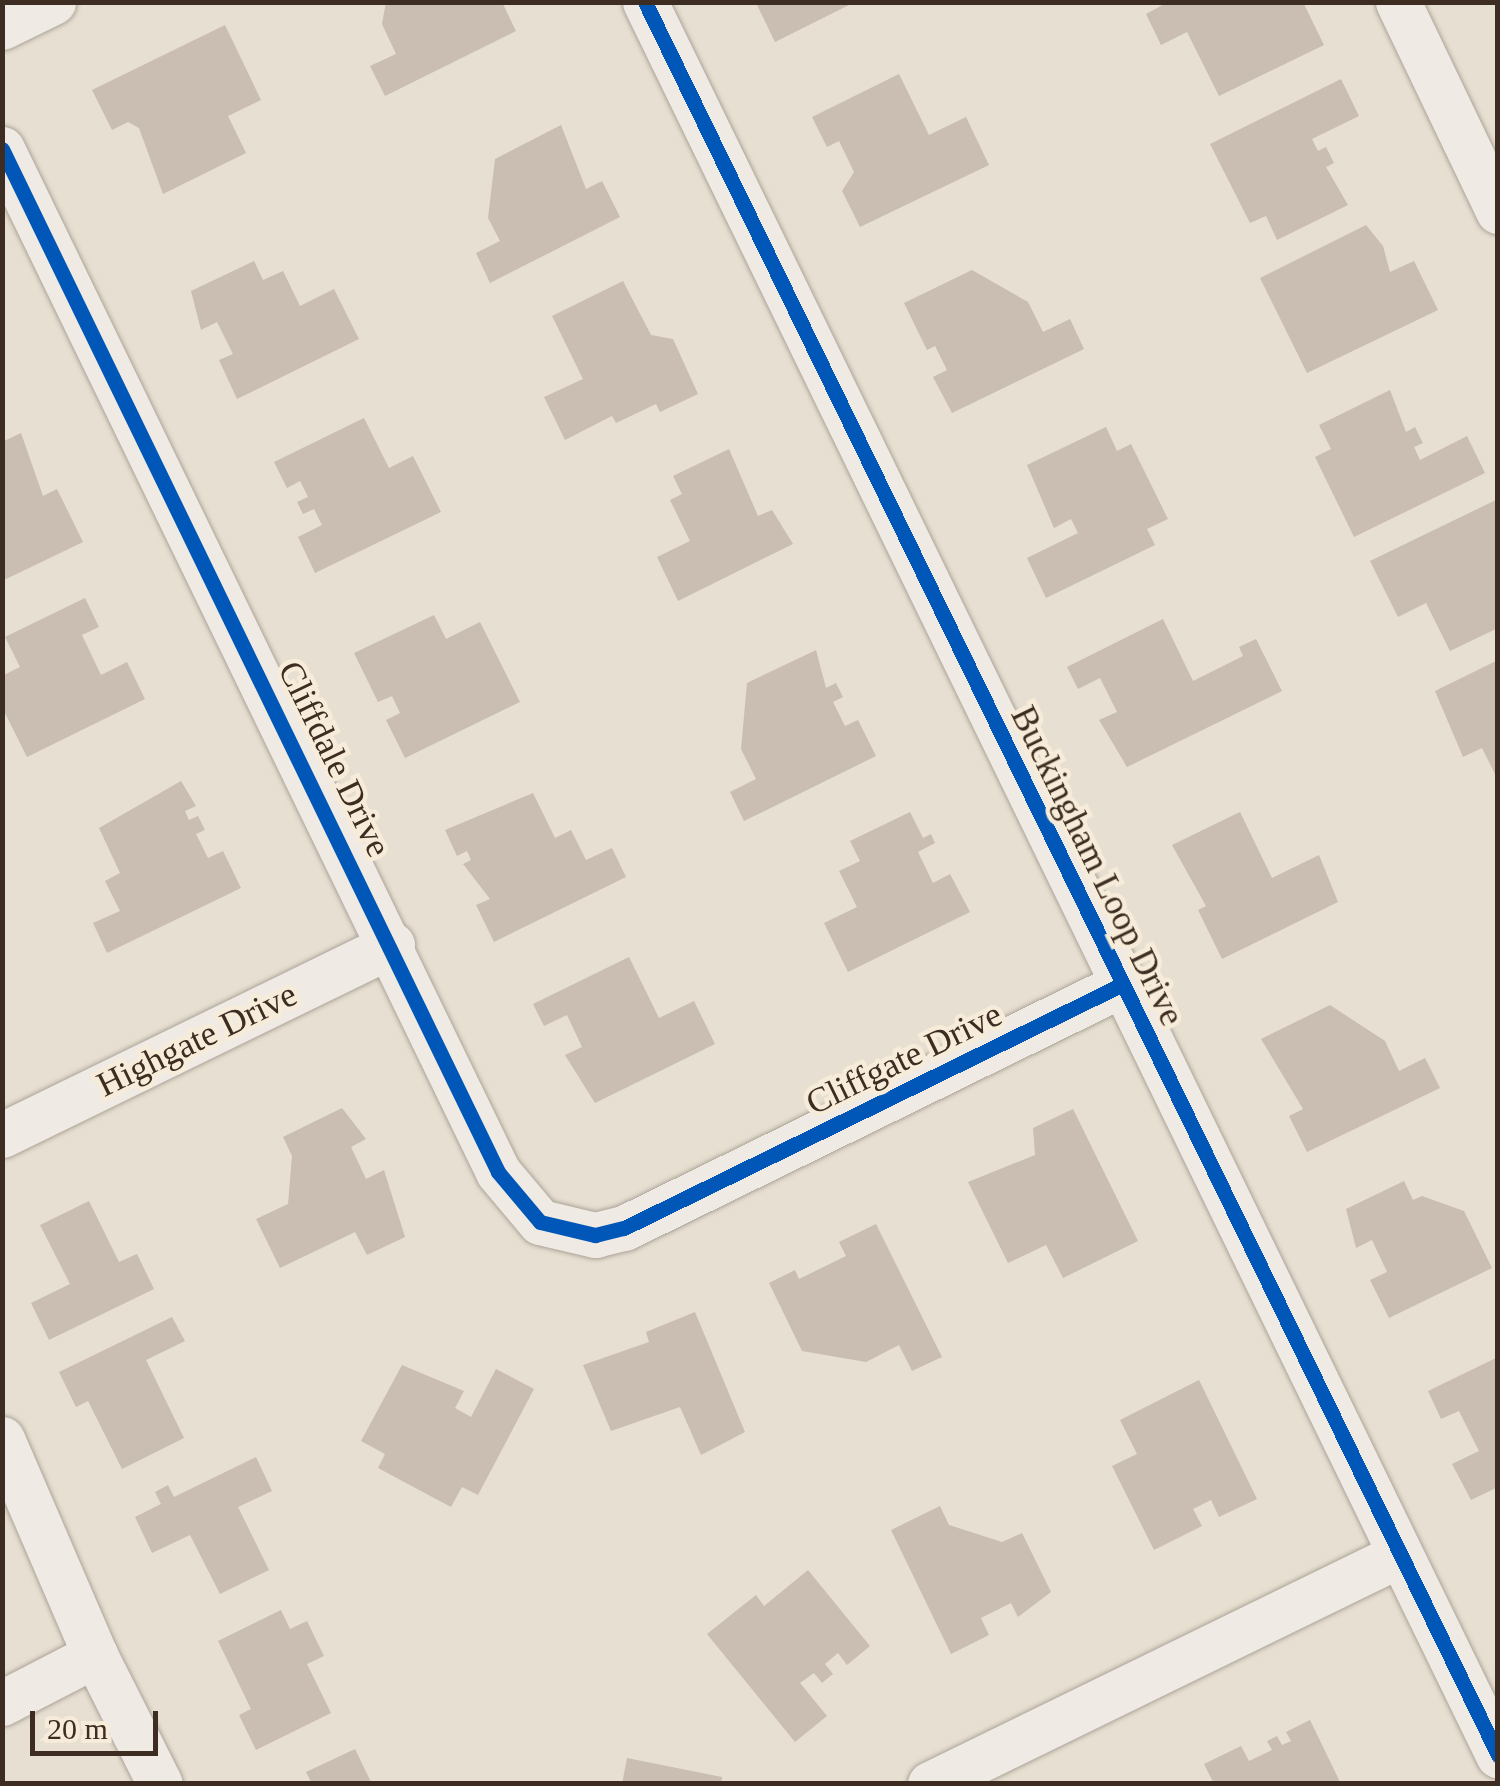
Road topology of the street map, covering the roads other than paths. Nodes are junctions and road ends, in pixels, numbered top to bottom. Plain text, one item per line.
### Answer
1 (52, 2) edge
2 (645, 2) edge
3 (1398, 2) edge
4 (2, 27) edge
5 (2, 148) edge
6 (1498, 211) edge
7 (392, 945) junction
8 (1122, 985) junction
9 (2, 1135) edge
10 (713, 1186) joint
11 (2, 1439) edge
12 (1399, 1555) junction
13 (95, 1655) junction
14 (2, 1703) edge
15 (1498, 1755) edge
16 (160, 1784) edge
17 (930, 1784) edge

1 - 4 street
2 - 8 street, Buckingham Loop Drive
3 - 6 street
5 - 7 street, Cliffdale Drive
7 - 9 street, Highgate Drive
7 - 10 street, Cliffdale Drive
8 - 10 street, Cliffgate Drive
8 - 12 street, Buckingham Loop Drive
11 - 13 street
12 - 15 street, Buckingham Loop Drive
12 - 17 street
13 - 14 street
13 - 16 street

